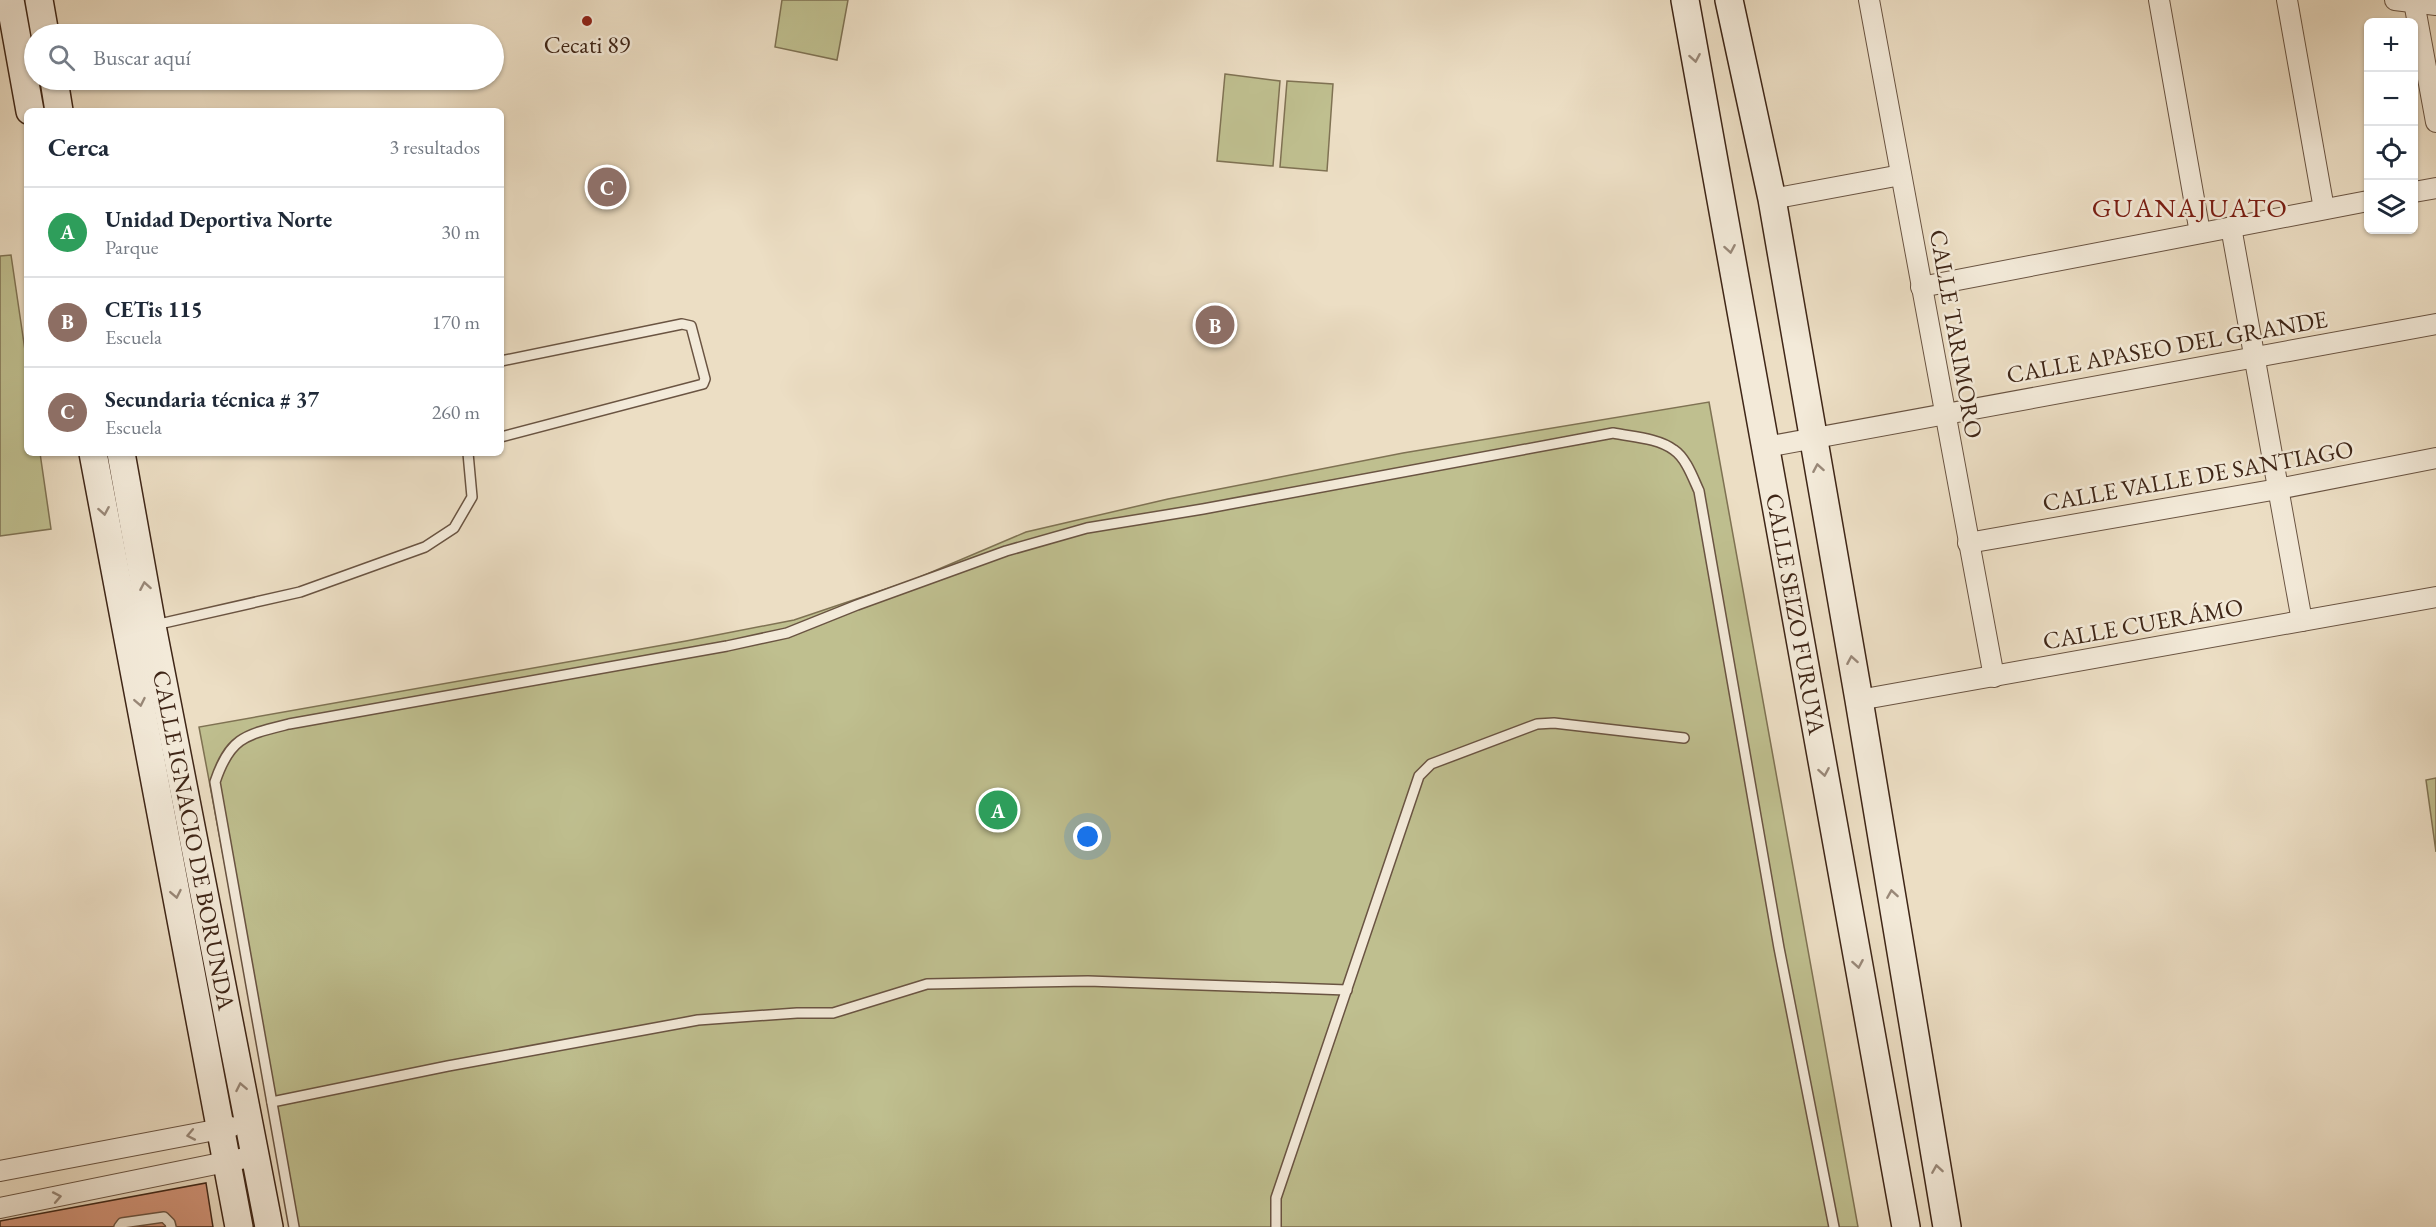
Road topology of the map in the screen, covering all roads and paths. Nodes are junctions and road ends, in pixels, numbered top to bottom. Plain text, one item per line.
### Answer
1 (10, 0) edge
2 (39, 0) edge
3 (1685, 0) edge
4 (1729, 0) edge
5 (1869, 0) edge
6 (2159, 0) edge
7 (2287, 0) edge
8 (2405, 1) edge
9 (2436, 5) edge
10 (43, 24) edge
11 (24, 78) edge
12 (26, 90) edge
13 (56, 90) edge
14 (29, 108) edge
15 (59, 108) edge
16 (2436, 122) edge
17 (1901, 175) junction
18 (2436, 188) edge
19 (2418, 191) edge
20 (1772, 199) junction
21 (2364, 202) edge
22 (2324, 210) junction
23 (2230, 227) junction
24 (2200, 233) junction
25 (1921, 287) junction
26 (2436, 324) edge
27 (2254, 357) junction
28 (504, 361) edge
29 (1944, 414) junction
30 (504, 436) edge
31 (1812, 438) junction
32 (1766, 447) junction
33 (94, 456) edge
34 (121, 456) edge
35 (468, 456) edge
36 (2436, 458) edge
37 (2278, 489) junction
38 (1968, 543) junction
39 (2436, 597) edge
40 (2302, 621) junction
41 (139, 629) junction
42 (1994, 677) junction
43 (1859, 700) junction
44 (1684, 738) dead end
45 (1347, 990) junction
46 (272, 1102) junction
47 (248, 1123) junction
48 (220, 1130) junction
49 (255, 1156) junction
50 (227, 1163) junction
51 (0, 1171) edge
52 (0, 1208) edge
53 (119, 1227) edge
54 (171, 1227) edge
55 (239, 1227) edge
56 (269, 1227) edge
57 (294, 1227) edge
58 (1276, 1227) edge
59 (1834, 1227) edge
60 (1906, 1227) edge
61 (1947, 1227) edge

1 - 11 street
2 - 10 street
3 -> 32 street, CALLE SEIZO FURUYA
4 - 20 street, CALLE SEIZO FURUYA
5 - 17 street, CALLE TARIMORO
6 - 24 street
7 - 22 street
8 - 9 street
8 - 16 street
12 - 14 street
13 - 15 street
17 - 20 street
17 - 25 street, CALLE TARIMORO
18 - 19 street
20 - 31 street, CALLE SEIZO FURUYA
21 - 22 street
22 - 23 street
23 - 24 street
23 - 27 street
24 - 25 street
25 - 29 street, CALLE TARIMORO
26 - 27 street, CALLE APASEO DEL GRANDE
27 - 29 street, CALLE APASEO DEL GRANDE
27 - 37 street
28 - 30 lane
29 - 31 street, CALLE APASEO DEL GRANDE
29 - 38 street, CALLE TARIMORO
31 - 32 street, CALLE APASEO DEL GRANDE
43 -> 31 street, CALLE SEIZO FURUYA
32 -> 60 street, CALLE SEIZO FURUYA
33 -> 41 street, CALLE IGNACIO DE BORUNDA
41 -> 34 street, CALLE IGNACIO DE BORUNDA
35 - 41 lane
36 - 37 street, CALLE VALLE DE SANTIAGO
37 - 38 street, CALLE VALLE DE SANTIAGO
37 - 40 street
38 - 42 street, CALLE TARIMORO
39 - 40 street, CALLE CUERÁMO
40 - 42 street, CALLE CUERÁMO
47 -> 41 street, CALLE IGNACIO DE BORUNDA
41 -> 48 street, CALLE IGNACIO DE BORUNDA
42 - 43 street, CALLE CUERÁMO
61 -> 43 street, CALLE SEIZO FURUYA
44 - 45 lane
45 - 46 lane
45 - 58 lane
46 - 57 lane
46 - 59 lane
47 - 48 street
47 - 49 street, CALLE IGNACIO DE BORUNDA
48 - 50 street, CALLE IGNACIO DE BORUNDA
48 -> 51 street
49 - 50 street
49 - 56 street, CALLE IGNACIO DE BORUNDA
52 -> 50 street
50 - 55 street, CALLE IGNACIO DE BORUNDA
53 - 54 lane

